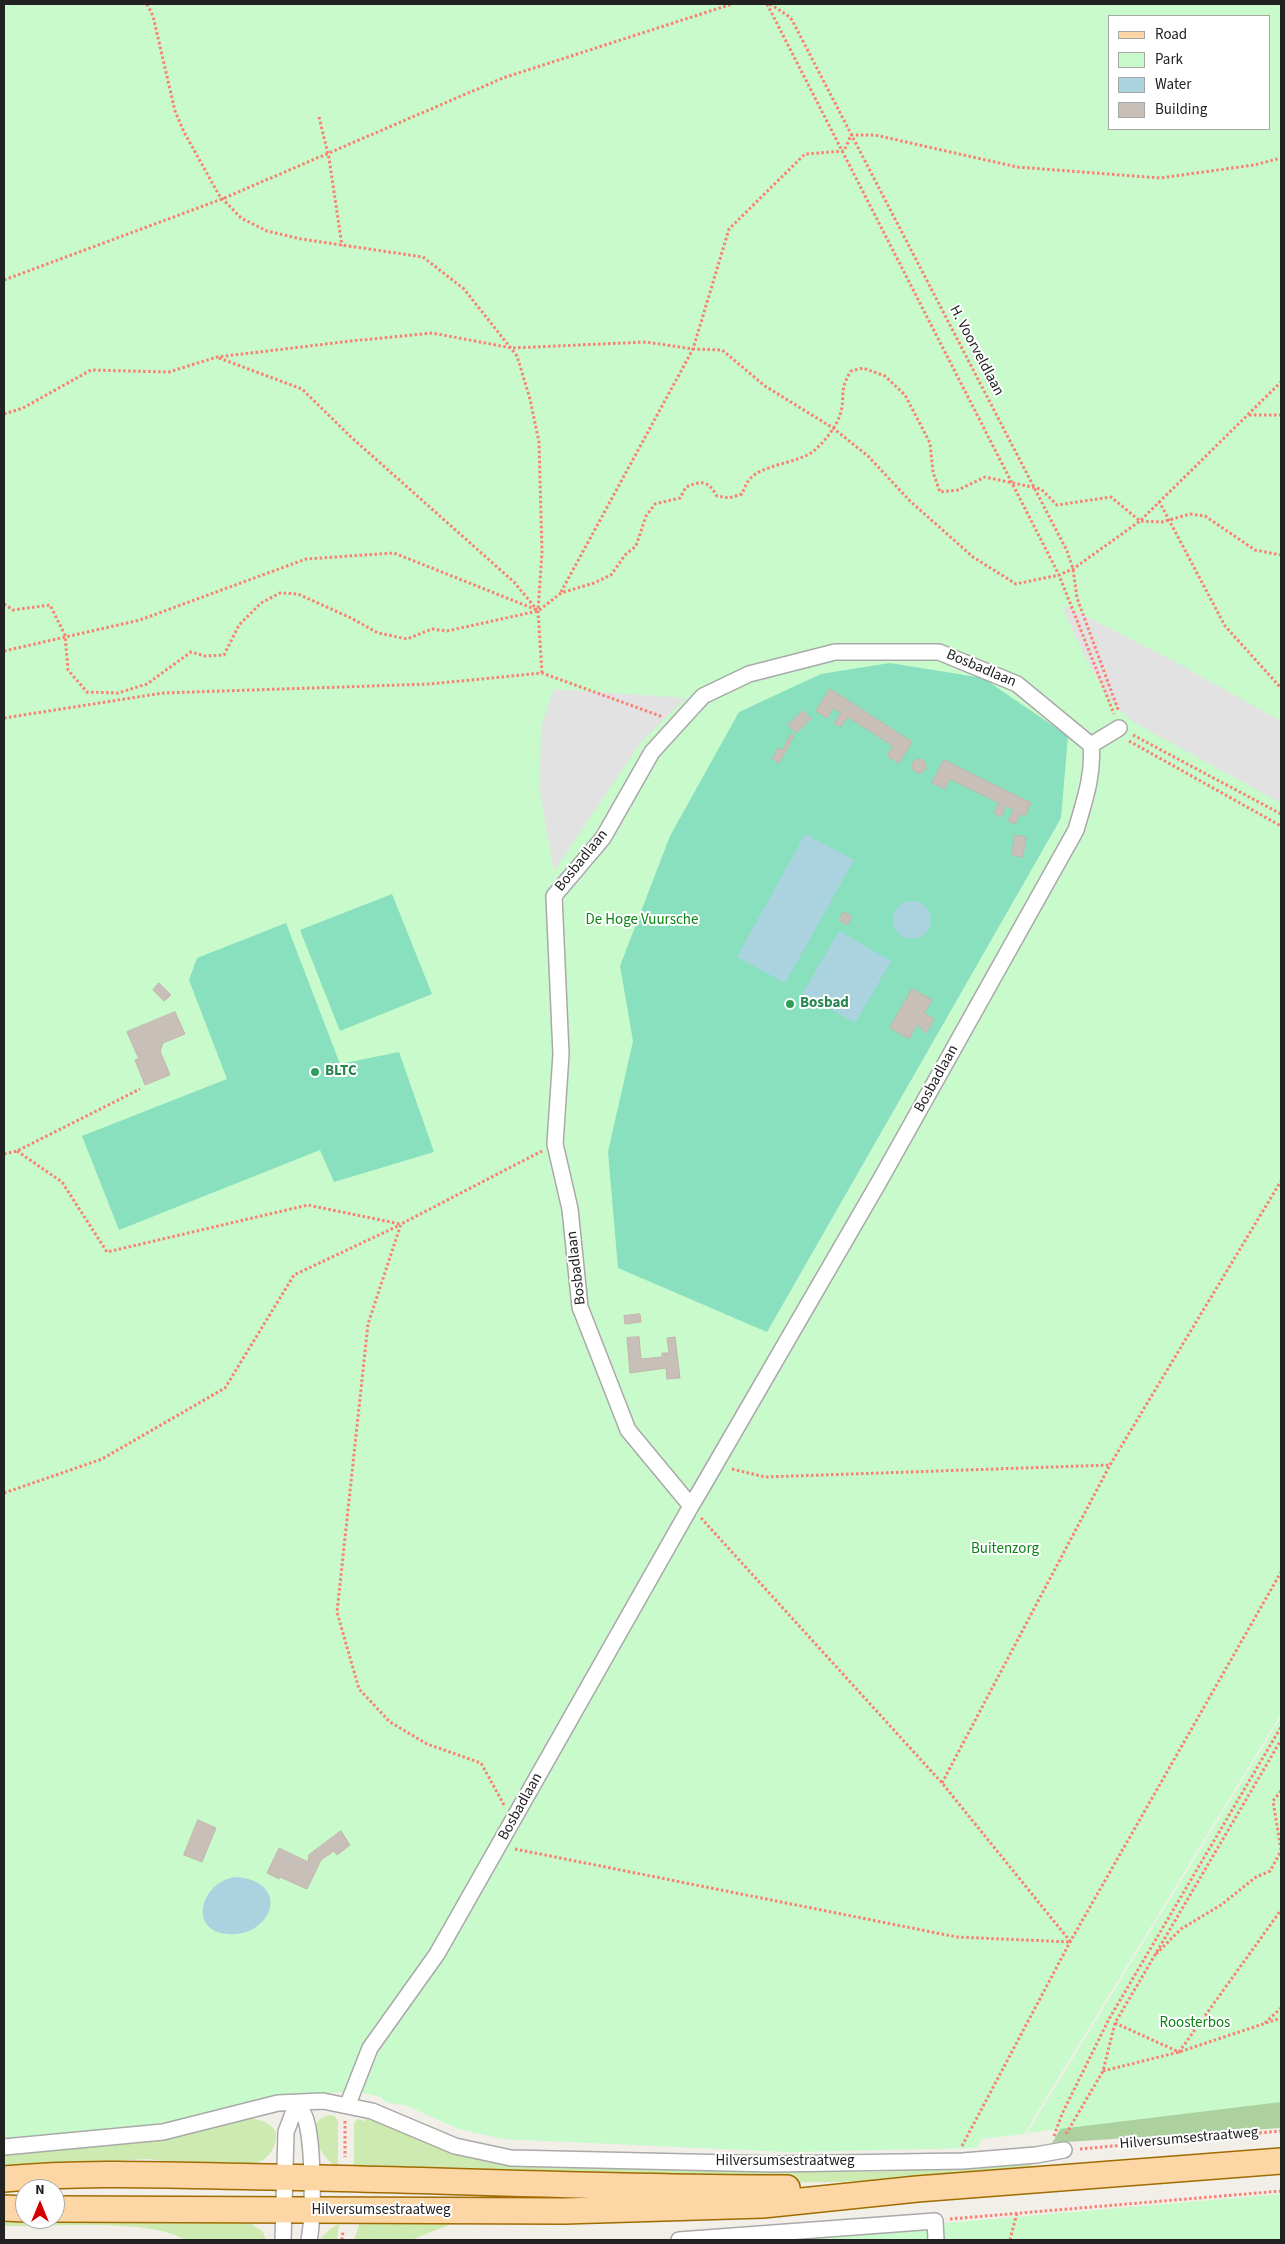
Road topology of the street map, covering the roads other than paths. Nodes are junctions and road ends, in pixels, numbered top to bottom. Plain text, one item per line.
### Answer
1 (1119, 728) road end
2 (1091, 745) junction
3 (691, 1506) junction
4 (297, 2103) junction
5 (348, 2104) junction
6 (4, 2146) edge
7 (1059, 2151) road end
8 (1281, 2161) edge
9 (283, 2178) junction
10 (311, 2178) junction
11 (4, 2179) edge
12 (917, 2189) junction
13 (65, 2209) edge
14 (283, 2212) junction
15 (311, 2212) junction
16 (283, 2240) edge
17 (309, 2240) edge
18 (679, 2240) edge
19 (936, 2240) edge

1 - 2 street
2 - 3 street, Bosbadlaan
2 - 3 street, Bosbadlaan
3 - 5 street, Bosbadlaan
4 - 5 street, Hilversumsestraatweg
4 - 6 street, Hilversumsestraatweg
4 - 9 street
4 - 10 street
5 - 7 street, Hilversumsestraatweg
8 - 12 main road, Hilversumsestraatweg
9 - 10 main road, Hilversumsestraatweg
9 - 11 main road, Hilversumsestraatweg
9 - 14 street
10 - 12 main road, Hilversumsestraatweg
10 - 15 street
12 - 15 main road, Hilversumsestraatweg
13 - 14 main road, Hilversumsestraatweg
14 - 15 main road, Hilversumsestraatweg
14 - 16 street
15 - 17 street
18 - 19 street

